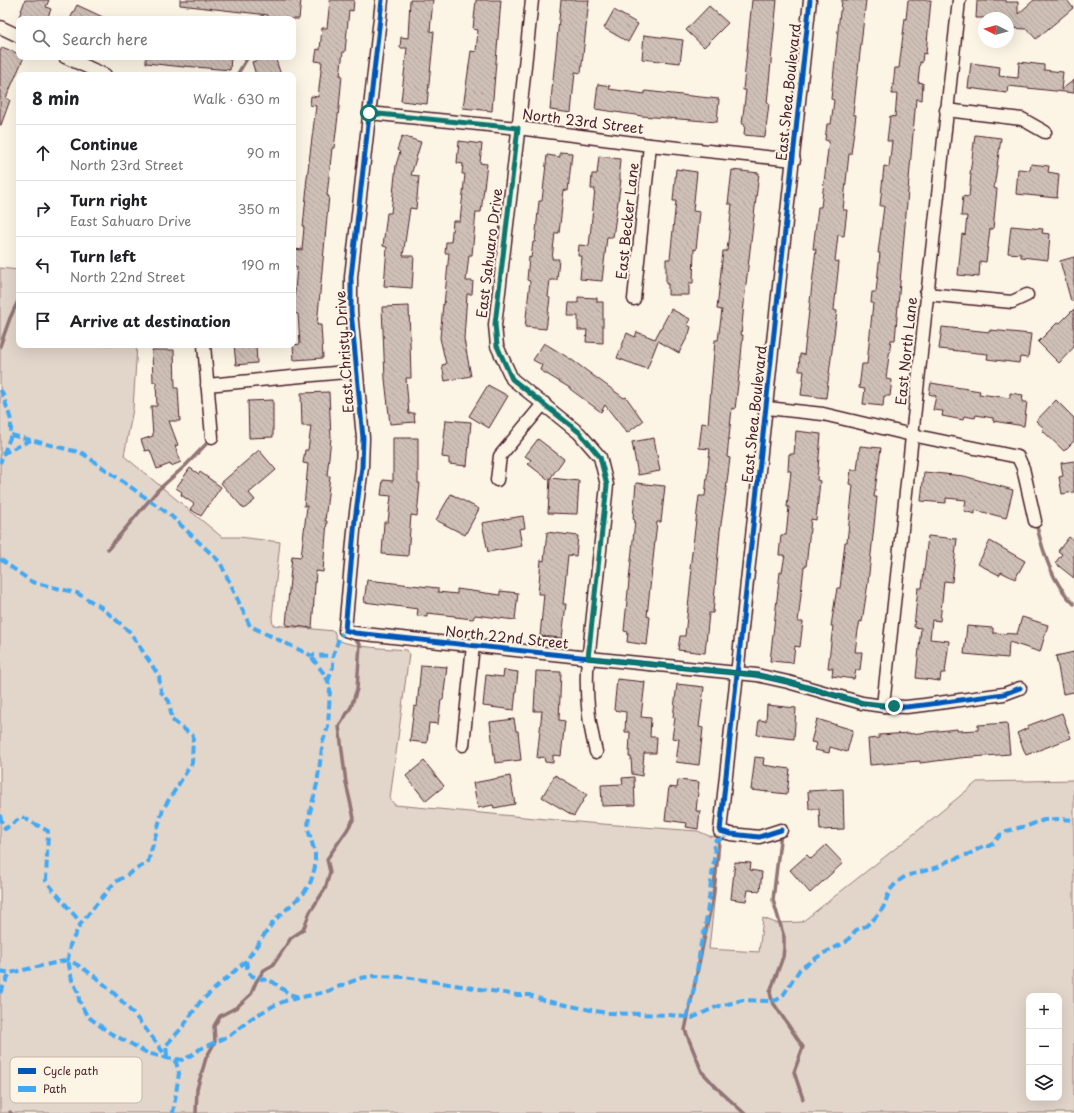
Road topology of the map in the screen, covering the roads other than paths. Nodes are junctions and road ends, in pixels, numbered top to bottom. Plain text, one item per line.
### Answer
1 (382, 0) edge
2 (532, 0) edge
3 (810, 0) edge
4 (959, 0) edge
5 (0, 27) edge
6 (16, 35) edge
7 (72, 60) edge
8 (98, 72) edge
9 (946, 110) junction
10 (369, 113) junction
11 (518, 128) junction
12 (1044, 132) dead end
13 (650, 145) junction
14 (794, 160) junction
15 (926, 294) junction
16 (1027, 295) dead end
17 (634, 299) dead end
18 (204, 348) edge
19 (356, 370) junction
20 (208, 385) junction
21 (544, 403) junction
22 (767, 408) junction
23 (912, 435) junction
24 (212, 437) dead end
25 (497, 480) dead end
26 (1035, 521) dead end
27 (345, 630) joint
28 (473, 645) junction
29 (588, 658) junction
30 (737, 673) junction
31 (1020, 688) dead end
32 (883, 706) junction
33 (463, 745) dead end
34 (596, 752) dead end
35 (781, 830) dead end

1 - 10 street, East Christy Drive
2 - 11 street, East Sahuaro Drive
3 - 14 street, East Shea Boulevard
4 - 9 street, East North Lane
5 - 6 street
7 - 8 street
9 - 12 street
9 - 15 street, East North Lane
10 - 11 street, North 23rd Street
10 - 19 street, East Christy Drive
11 - 13 street, North 23rd Street
11 - 21 street, East Sahuaro Drive
13 - 14 street, North 23rd Street
13 - 17 street, East Becker Lane
14 - 22 street, East Shea Boulevard
15 - 16 street
15 - 23 street, East North Lane
18 - 20 street
19 - 20 street
19 - 27 street, East Christy Drive
20 - 24 street
21 - 25 street
21 - 29 street, East Sahuaro Drive
22 - 23 street
22 - 30 street, East Shea Boulevard
23 - 26 street
23 - 32 street, East North Lane
27 - 28 street, North 22nd Street
28 - 29 street, North 22nd Street
28 - 33 street
29 - 30 street, North 22nd Street
29 - 34 street, East Sahuaro Drive
30 - 32 street, North 22nd Street
30 - 35 street, East Shea Boulevard
31 - 32 street, North 22nd Street

